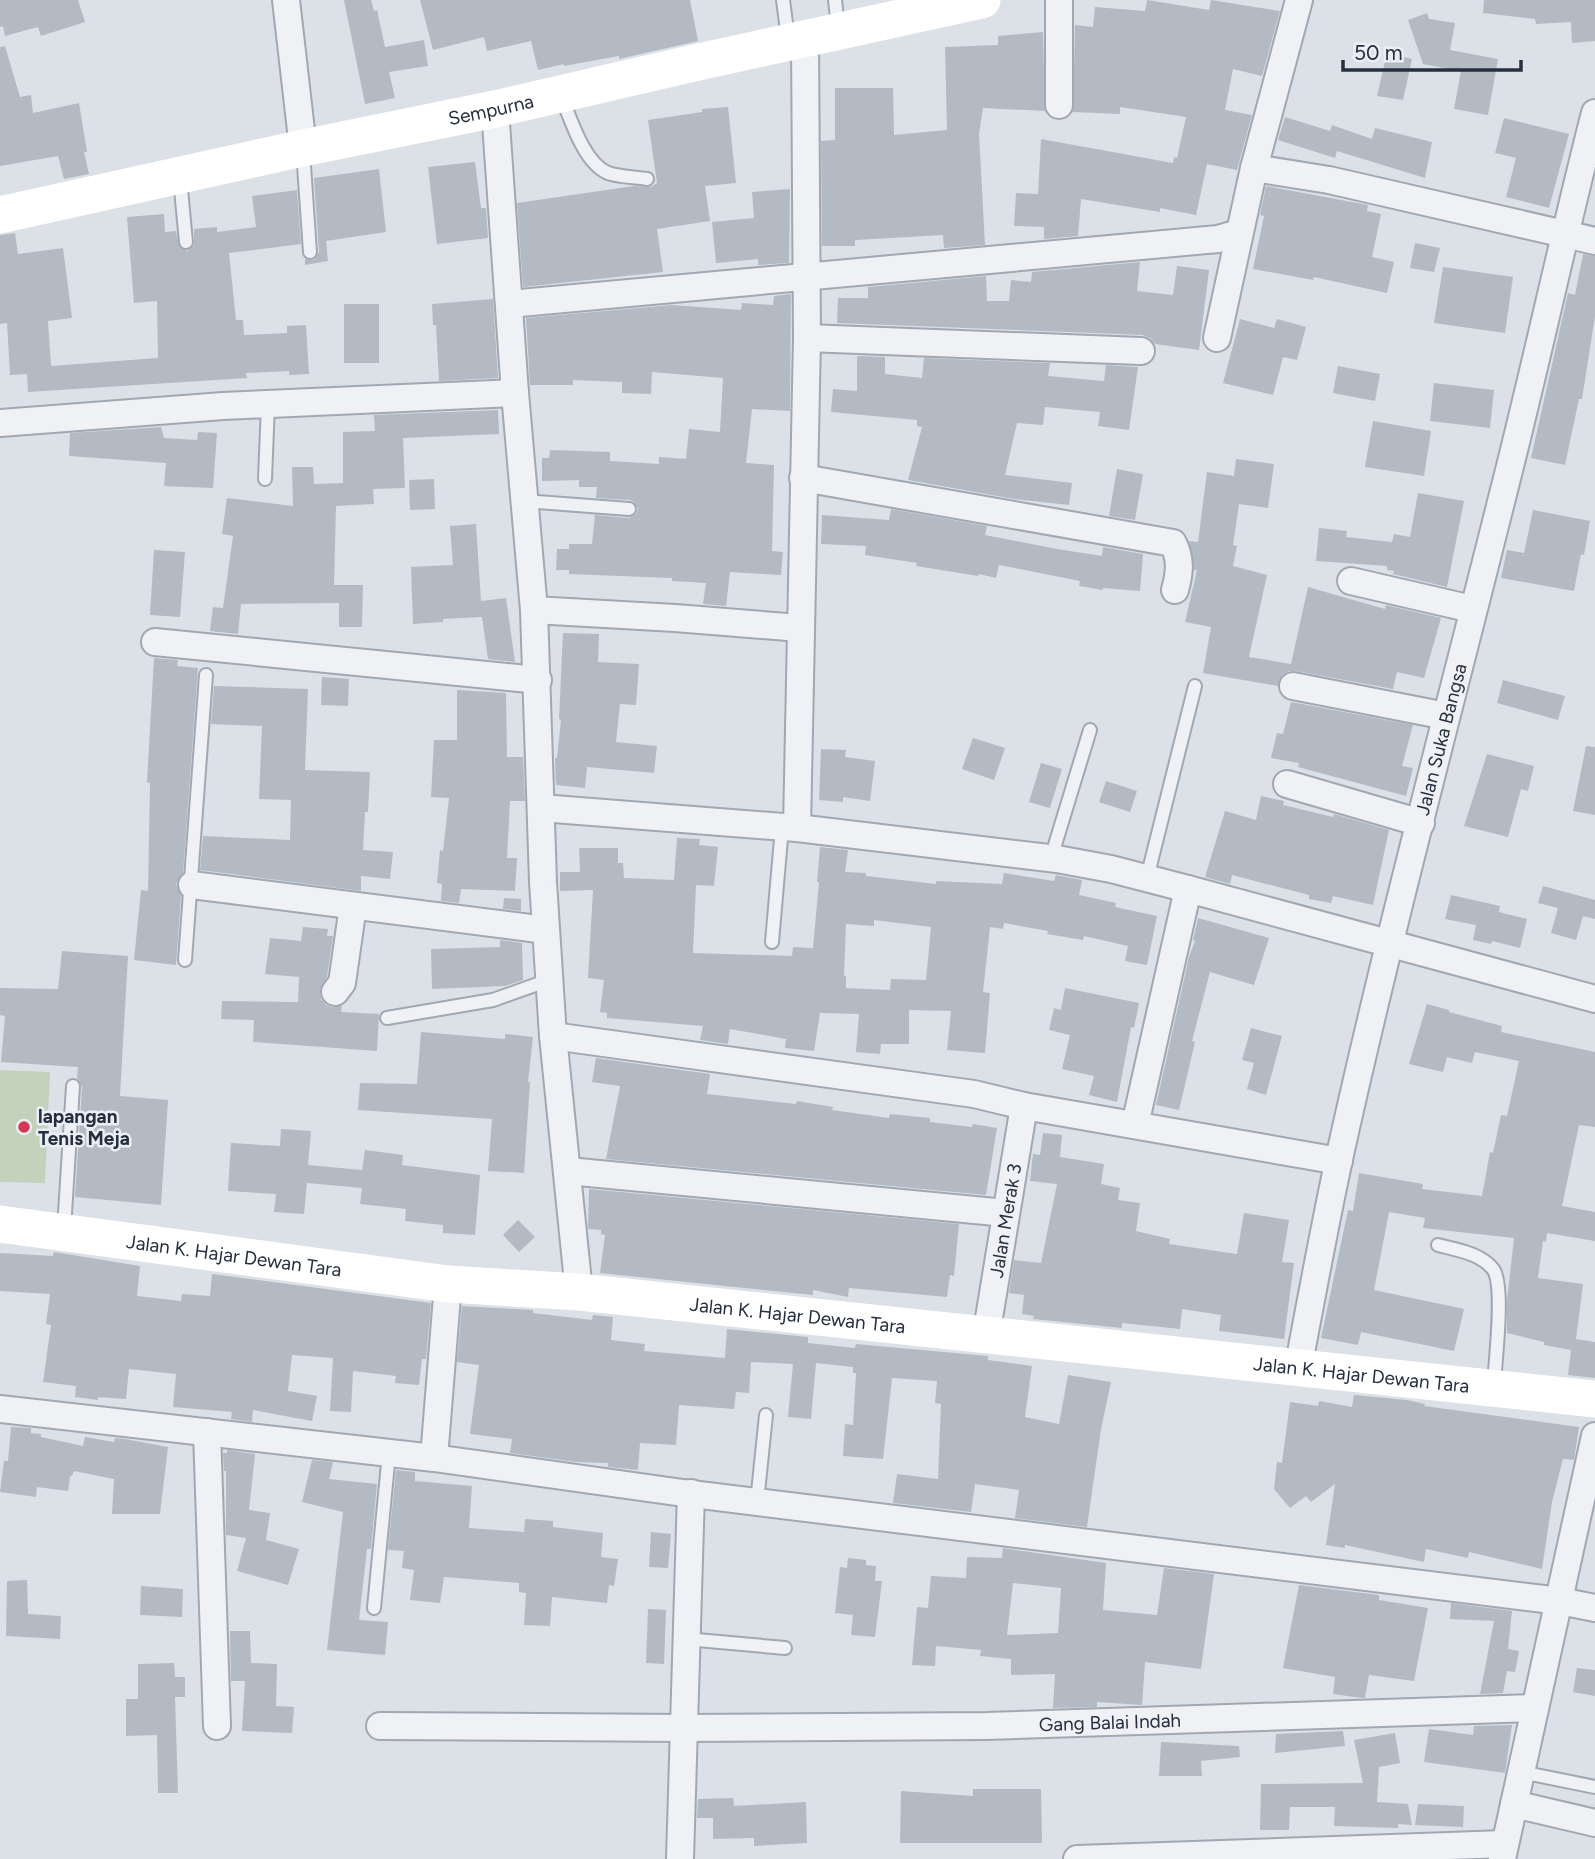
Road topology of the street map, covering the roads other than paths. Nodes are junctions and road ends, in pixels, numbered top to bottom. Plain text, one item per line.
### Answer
1 (286, 0) edge
2 (783, 0) edge
3 (982, 0) edge
4 (1059, 0) edge
5 (1299, 0) edge
6 (817, 28) edge
7 (560, 94) junction
8 (1059, 105) dead end
9 (495, 109) junction
10 (1595, 113) edge
11 (303, 148) junction
12 (1254, 168) junction
13 (180, 175) junction
14 (647, 179) dead end
15 (0, 215) edge
16 (1239, 233) junction
17 (1564, 234) junction
18 (1595, 241) edge
19 (186, 242) dead end
20 (310, 252) dead end
21 (805, 277) junction
22 (509, 304) junction
23 (807, 338) junction
24 (1217, 338) dead end
25 (1141, 351) dead end
26 (515, 393) junction
27 (268, 404) junction
28 (0, 423) edge
29 (803, 478) junction
30 (265, 480) dead end
31 (524, 501) junction
32 (629, 509) dead end
33 (1351, 581) dead end
34 (1175, 590) dead end
35 (1472, 608) junction
36 (534, 610) junction
37 (800, 628) junction
38 (155, 642) dead end
39 (206, 675) dead end
40 (538, 680) junction
41 (1195, 686) dead end
42 (1293, 686) dead end
43 (1446, 716) junction
44 (1090, 730) dead end
45 (1287, 784) dead end
46 (541, 808) junction
47 (1421, 823) junction
48 (789, 827) junction
49 (1051, 858) junction
50 (1147, 878) junction
51 (192, 885) junction
52 (1188, 889) junction
53 (353, 906) junction
54 (546, 930) junction
55 (772, 942) dead end
56 (1389, 945) junction
57 (185, 960) dead end
58 (549, 980) junction
59 (335, 992) dead end
60 (1595, 999) edge
61 (387, 1018) dead end
62 (553, 1036) junction
63 (73, 1086) dead end
64 (1024, 1105) junction
65 (1135, 1125) junction
66 (1339, 1161) junction
67 (568, 1171) junction
68 (1006, 1213) junction
69 (0, 1224) edge
70 (64, 1233) junction
71 (1438, 1245) dead end
72 (448, 1284) junction
73 (579, 1292) junction
74 (986, 1336) junction
75 (1298, 1369) junction
76 (1494, 1389) junction
77 (1595, 1399) edge
78 (0, 1409) edge
79 (766, 1415) dead end
80 (207, 1432) junction
81 (1595, 1436) edge
82 (389, 1453) junction
83 (434, 1458) junction
84 (691, 1493) junction
85 (757, 1502) junction
86 (1560, 1601) junction
87 (374, 1608) dead end
88 (1595, 1608) edge
89 (686, 1639) junction
90 (785, 1648) dead end
91 (1535, 1707) junction
92 (217, 1726) dead end
93 (380, 1726) dead end
94 (684, 1728) junction
95 (1521, 1772) junction
96 (1595, 1787) edge
97 (1514, 1804) junction
98 (1595, 1823) edge
99 (1503, 1852) edge
100 (680, 1859) edge
101 (1077, 1859) edge

1 - 11 street
2 - 6 lane
3 - 6 street, Sempurna
4 - 8 street
5 - 12 street
6 - 7 street, Sempurna
6 - 21 street
7 - 9 street, Sempurna
7 - 14 lane
9 - 11 street, Sempurna
9 - 22 street
10 - 17 street, Jalan Suka Bangsa
11 - 13 street, Sempurna
11 - 20 lane
12 - 16 street
12 - 17 street
13 - 15 street, Sempurna
13 - 19 lane
16 - 21 street
16 - 24 street
17 - 18 street
17 - 35 street, Jalan Suka Bangsa
21 - 22 street
21 - 23 street
22 - 26 street
23 - 25 street
23 - 29 street
26 - 27 street
26 - 31 street
27 - 28 street
27 - 30 lane
29 - 34 street
29 - 37 street
31 - 32 lane
31 - 36 street
33 - 35 street
35 - 43 street, Jalan Suka Bangsa
36 - 37 street
36 - 40 street
37 - 48 street
38 - 40 street
39 - 51 lane
40 - 46 street
41 - 50 lane
42 - 43 street
43 - 47 street, Jalan Suka Bangsa
44 - 49 lane
45 - 47 street
46 - 48 street
46 - 54 street
47 - 56 street, Jalan Suka Bangsa
48 - 49 street
48 - 55 lane
49 - 50 street
50 - 52 street
51 - 53 street
51 - 57 lane
52 - 56 street
52 - 65 street
53 - 54 street
53 - 59 street
54 - 58 street
56 - 60 street
56 - 66 street, Jalan Suka Bangsa
58 - 61 lane
58 - 62 street
62 - 64 street
62 - 67 street
63 - 70 lane
64 - 65 street
64 - 68 street, Jalan Merak 3
65 - 66 street
66 - 75 street, Jalan Suka Bangsa
67 - 68 street
67 - 73 street
68 - 74 street, Jalan Merak 3
69 - 70 street, Jalan K. Hajar Dewan Tara
70 - 72 street, Jalan K. Hajar Dewan Tara
71 - 76 lane
72 - 73 street, Jalan K. Hajar Dewan Tara
72 - 83 street
73 - 74 street, Jalan K. Hajar Dewan Tara
74 - 75 street, Jalan K. Hajar Dewan Tara
75 - 76 street, Jalan K. Hajar Dewan Tara
76 - 77 street, Jalan K. Hajar Dewan Tara
78 - 80 street
79 - 85 lane
80 - 82 street
80 - 92 street
81 - 86 street
82 - 83 street
82 - 87 lane
83 - 84 street
84 - 85 street
84 - 89 street
85 - 86 street
86 - 88 street
86 - 91 street
89 - 90 lane
89 - 94 street
91 - 94 street, Gang Balai Indah
91 - 95 street
93 - 94 street, Gang Balai Indah
94 - 100 street
95 - 96 lane
95 - 97 street
97 - 98 street
97 - 99 street
99 - 101 street

